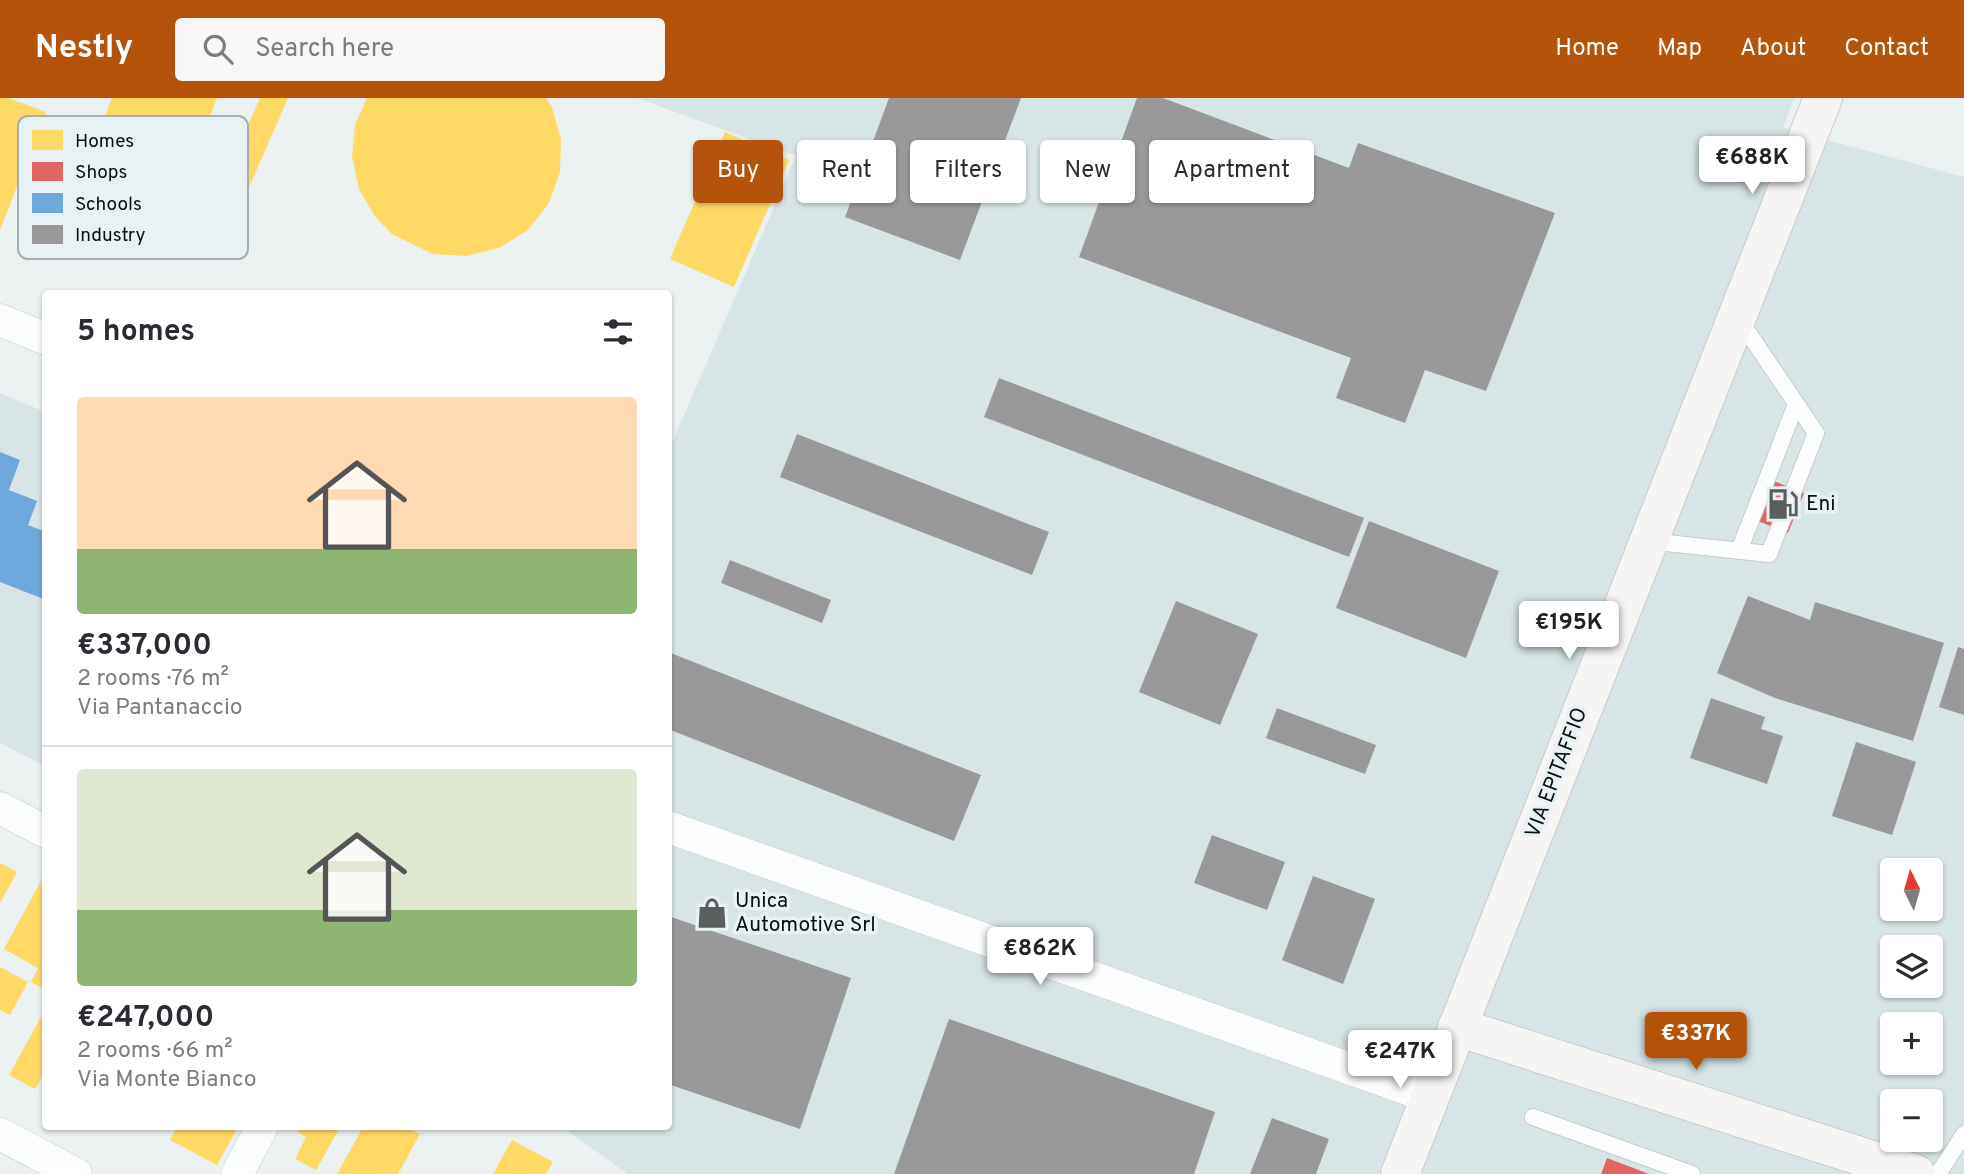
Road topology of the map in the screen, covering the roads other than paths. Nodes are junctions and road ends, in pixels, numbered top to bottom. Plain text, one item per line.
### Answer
1 (1823, 98) edge
2 (1737, 316) junction
3 (0, 320) edge
4 (42, 337) edge
5 (1797, 404) junction
6 (1648, 541) junction
7 (1739, 551) junction
8 (0, 808) edge
9 (672, 828) edge
10 (42, 830) edge
11 (1457, 1027) junction
12 (1430, 1097) junction
13 (1534, 1117) dead end
14 (260, 1130) edge
15 (0, 1134) edge
16 (1964, 1134) edge
17 (76, 1174) edge
18 (237, 1174) edge
19 (1400, 1174) edge
20 (1692, 1174) edge
21 (1916, 1174) edge
22 (1938, 1174) edge

1 - 2 main road, VIA EPITAFFIO
2 - 5 lane
2 - 6 main road, VIA EPITAFFIO
3 - 4 street
5 - 7 lane
5 - 7 lane
6 - 7 lane
6 - 11 main road, VIA EPITAFFIO
8 - 10 street
9 - 12 street
11 - 12 main road, VIA EPITAFFIO
11 - 21 main road
12 - 19 main road, VIA EPITAFFIO
13 - 20 lane
14 - 18 street
15 - 17 street
16 - 22 lane

